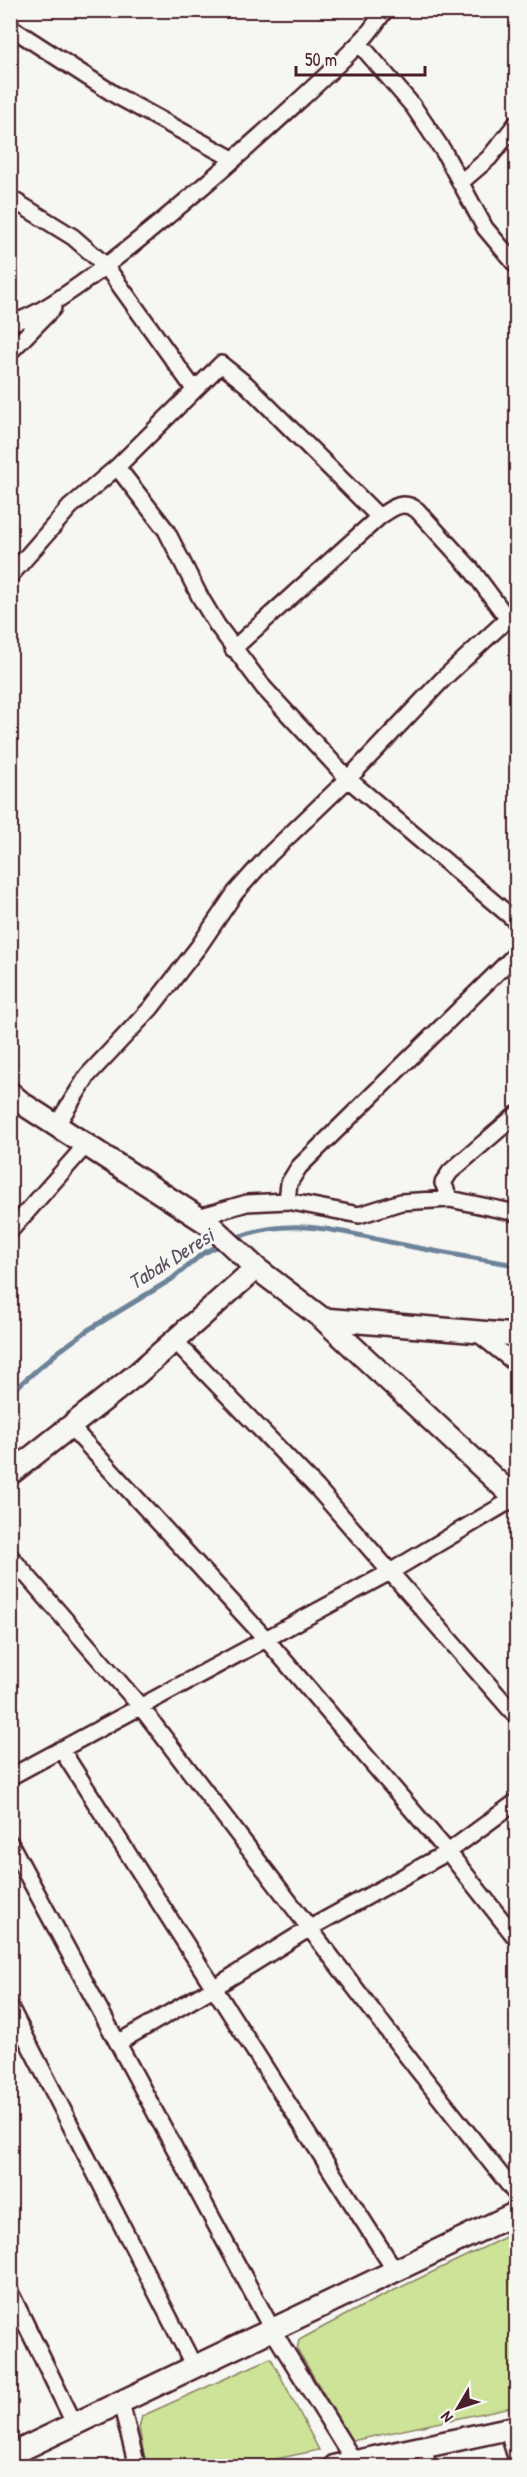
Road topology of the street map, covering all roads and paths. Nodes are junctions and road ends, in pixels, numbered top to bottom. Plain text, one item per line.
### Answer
1 (385, 10) edge
2 (10, 27) edge
3 (359, 43) junction
4 (516, 124) edge
5 (233, 159) junction
6 (460, 183) junction
7 (10, 198) edge
8 (105, 265) junction
9 (516, 265) edge
10 (63, 297) junction
11 (10, 322) edge
12 (10, 352) edge
13 (194, 389) junction
14 (117, 467) junction
15 (379, 517) junction
16 (10, 576) edge
17 (512, 615) edge
18 (233, 649) junction
19 (348, 779) junction
20 (516, 921) edge
21 (516, 954) edge
22 (10, 1094) edge
23 (516, 1114) edge
24 (56, 1126) junction
25 (86, 1145) junction
26 (450, 1199) junction
27 (287, 1201) junction
28 (516, 1213) edge
29 (204, 1221) junction
30 (10, 1231) edge
31 (250, 1262) junction
32 (323, 1319) junction
33 (476, 1332) junction
34 (516, 1335) edge
35 (174, 1340) junction
36 (516, 1364) edge
37 (70, 1426) junction
38 (10, 1474) edge
39 (516, 1499) edge
40 (10, 1556) edge
41 (390, 1572) junction
42 (266, 1638) junction
43 (140, 1706) junction
44 (516, 1716) edge
45 (61, 1749) junction
46 (10, 1777) edge
47 (516, 1802) edge
48 (10, 1843) edge
49 (448, 1852) junction
50 (310, 1928) junction
51 (516, 1938) edge
52 (215, 1988) junction
53 (10, 2007) edge
54 (119, 2042) junction
55 (516, 2194) edge
56 (516, 2213) edge
57 (396, 2272) junction
58 (10, 2292) edge
59 (273, 2331) junction
60 (195, 2368) junction
61 (121, 2403) junction
62 (75, 2425) junction
63 (512, 2428) edge
64 (12, 2451) edge
65 (425, 2457) edge
66 (516, 2457) edge
67 (349, 2465) edge
68 (137, 2466) edge

1 - 3 street
2 - 5 street
3 - 5 street
3 - 6 street
4 - 6 street
5 - 8 street
6 - 9 street
7 - 8 street
8 - 10 street
8 - 13 street
10 - 11 street
10 - 12 street
13 - 14 street
13 - 15 street
14 - 16 street
14 - 18 street
15 - 17 street
15 - 18 street
17 - 19 street
18 - 19 street
19 - 20 street
19 - 24 street
21 - 27 street
22 - 24 street
23 - 26 street
24 - 25 street
25 - 29 street
25 - 30 street
26 - 27 street
26 - 28 street
27 - 29 street
29 - 31 street
31 - 32 street
31 - 35 street
32 - 33 street
32 - 39 street
33 - 34 street
33 - 36 street
35 - 37 street
35 - 41 street
37 - 38 street
37 - 42 street
39 - 41 street
40 - 43 street
41 - 42 street
41 - 44 street
42 - 43 street
42 - 49 street
43 - 45 street
43 - 50 street
45 - 46 street
45 - 52 street
47 - 49 street
48 - 54 street
49 - 50 street
49 - 51 street
50 - 52 street
50 - 55 street
52 - 54 street
52 - 57 street
53 - 60 street
54 - 59 street
56 - 57 street
57 - 59 street
58 - 62 street
59 - 60 street
59 - 67 street
60 - 61 street
61 - 62 street
61 - 68 street
62 - 64 street
63 - 65 street
63 - 66 street
65 - 67 street

